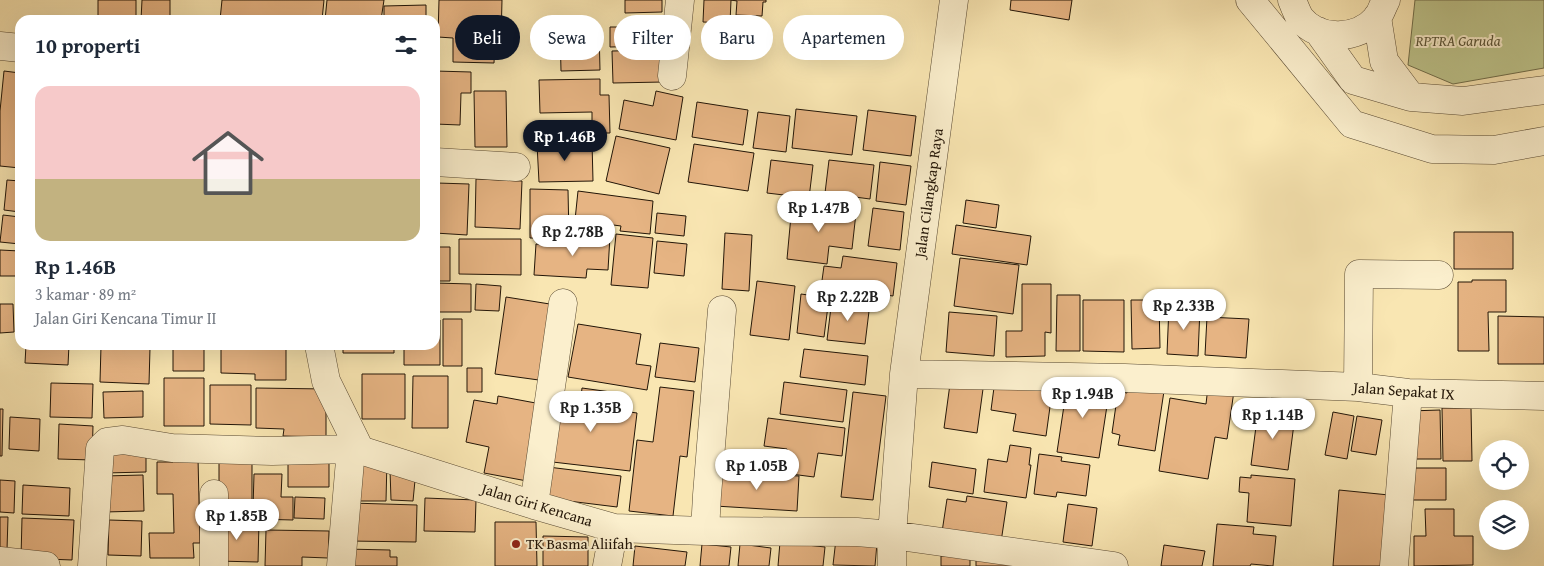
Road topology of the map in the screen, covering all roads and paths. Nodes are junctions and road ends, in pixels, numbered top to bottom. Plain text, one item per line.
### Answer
1 (954, 0) edge
2 (1250, 0) edge
3 (1292, 0) edge
4 (680, 6) edge
5 (1382, 9) edge
6 (1318, 31) junction
7 (0, 46) edge
8 (15, 48) edge
9 (672, 76) dead end
10 (1544, 90) edge
11 (1411, 97) junction
12 (1544, 141) edge
13 (440, 162) edge
14 (516, 167) dead end
15 (1439, 275) dead end
16 (563, 303) dead end
17 (722, 310) dead end
18 (320, 350) edge
19 (904, 374) junction
20 (1358, 387) junction
21 (1408, 393) junction
22 (1544, 396) edge
23 (356, 449) junction
24 (214, 494) dead end
25 (534, 505) junction
26 (614, 528) junction
27 (705, 531) junction
28 (892, 535) junction
29 (0, 561) edge
30 (46, 566) edge
31 (92, 566) edge
32 (214, 566) edge
33 (341, 566) edge
34 (607, 566) edge
35 (892, 566) edge
36 (1114, 566) edge
37 (1394, 566) edge

1 - 19 street, Jalan Cilangkap Raya
2 - 12 street
3 - 6 street
4 - 9 street
5 - 6 street
5 - 11 street
6 - 11 street
7 - 8 street
10 - 11 street
13 - 14 street
15 - 20 street
16 - 25 street
17 - 27 street
18 - 23 street
19 - 20 street, Jalan Sepakat IX
19 - 28 street, Jalan Cilangkap Raya
20 - 21 street, Jalan Sepakat IX
21 - 22 street, Jalan Sepakat IX
21 - 37 street
23 - 25 street, Jalan Giri Kencana
23 - 31 street, Jalan Giri Kencana
23 - 33 street
24 - 32 street
25 - 26 street, Jalan Giri Kencana
26 - 27 street, Jalan Giri Kencana
26 - 34 street
27 - 28 street, Jalan Giri Kencana
28 - 35 street, Jalan Cilangkap Raya
28 - 36 street, Jalan Giri Kencana
29 - 30 street

